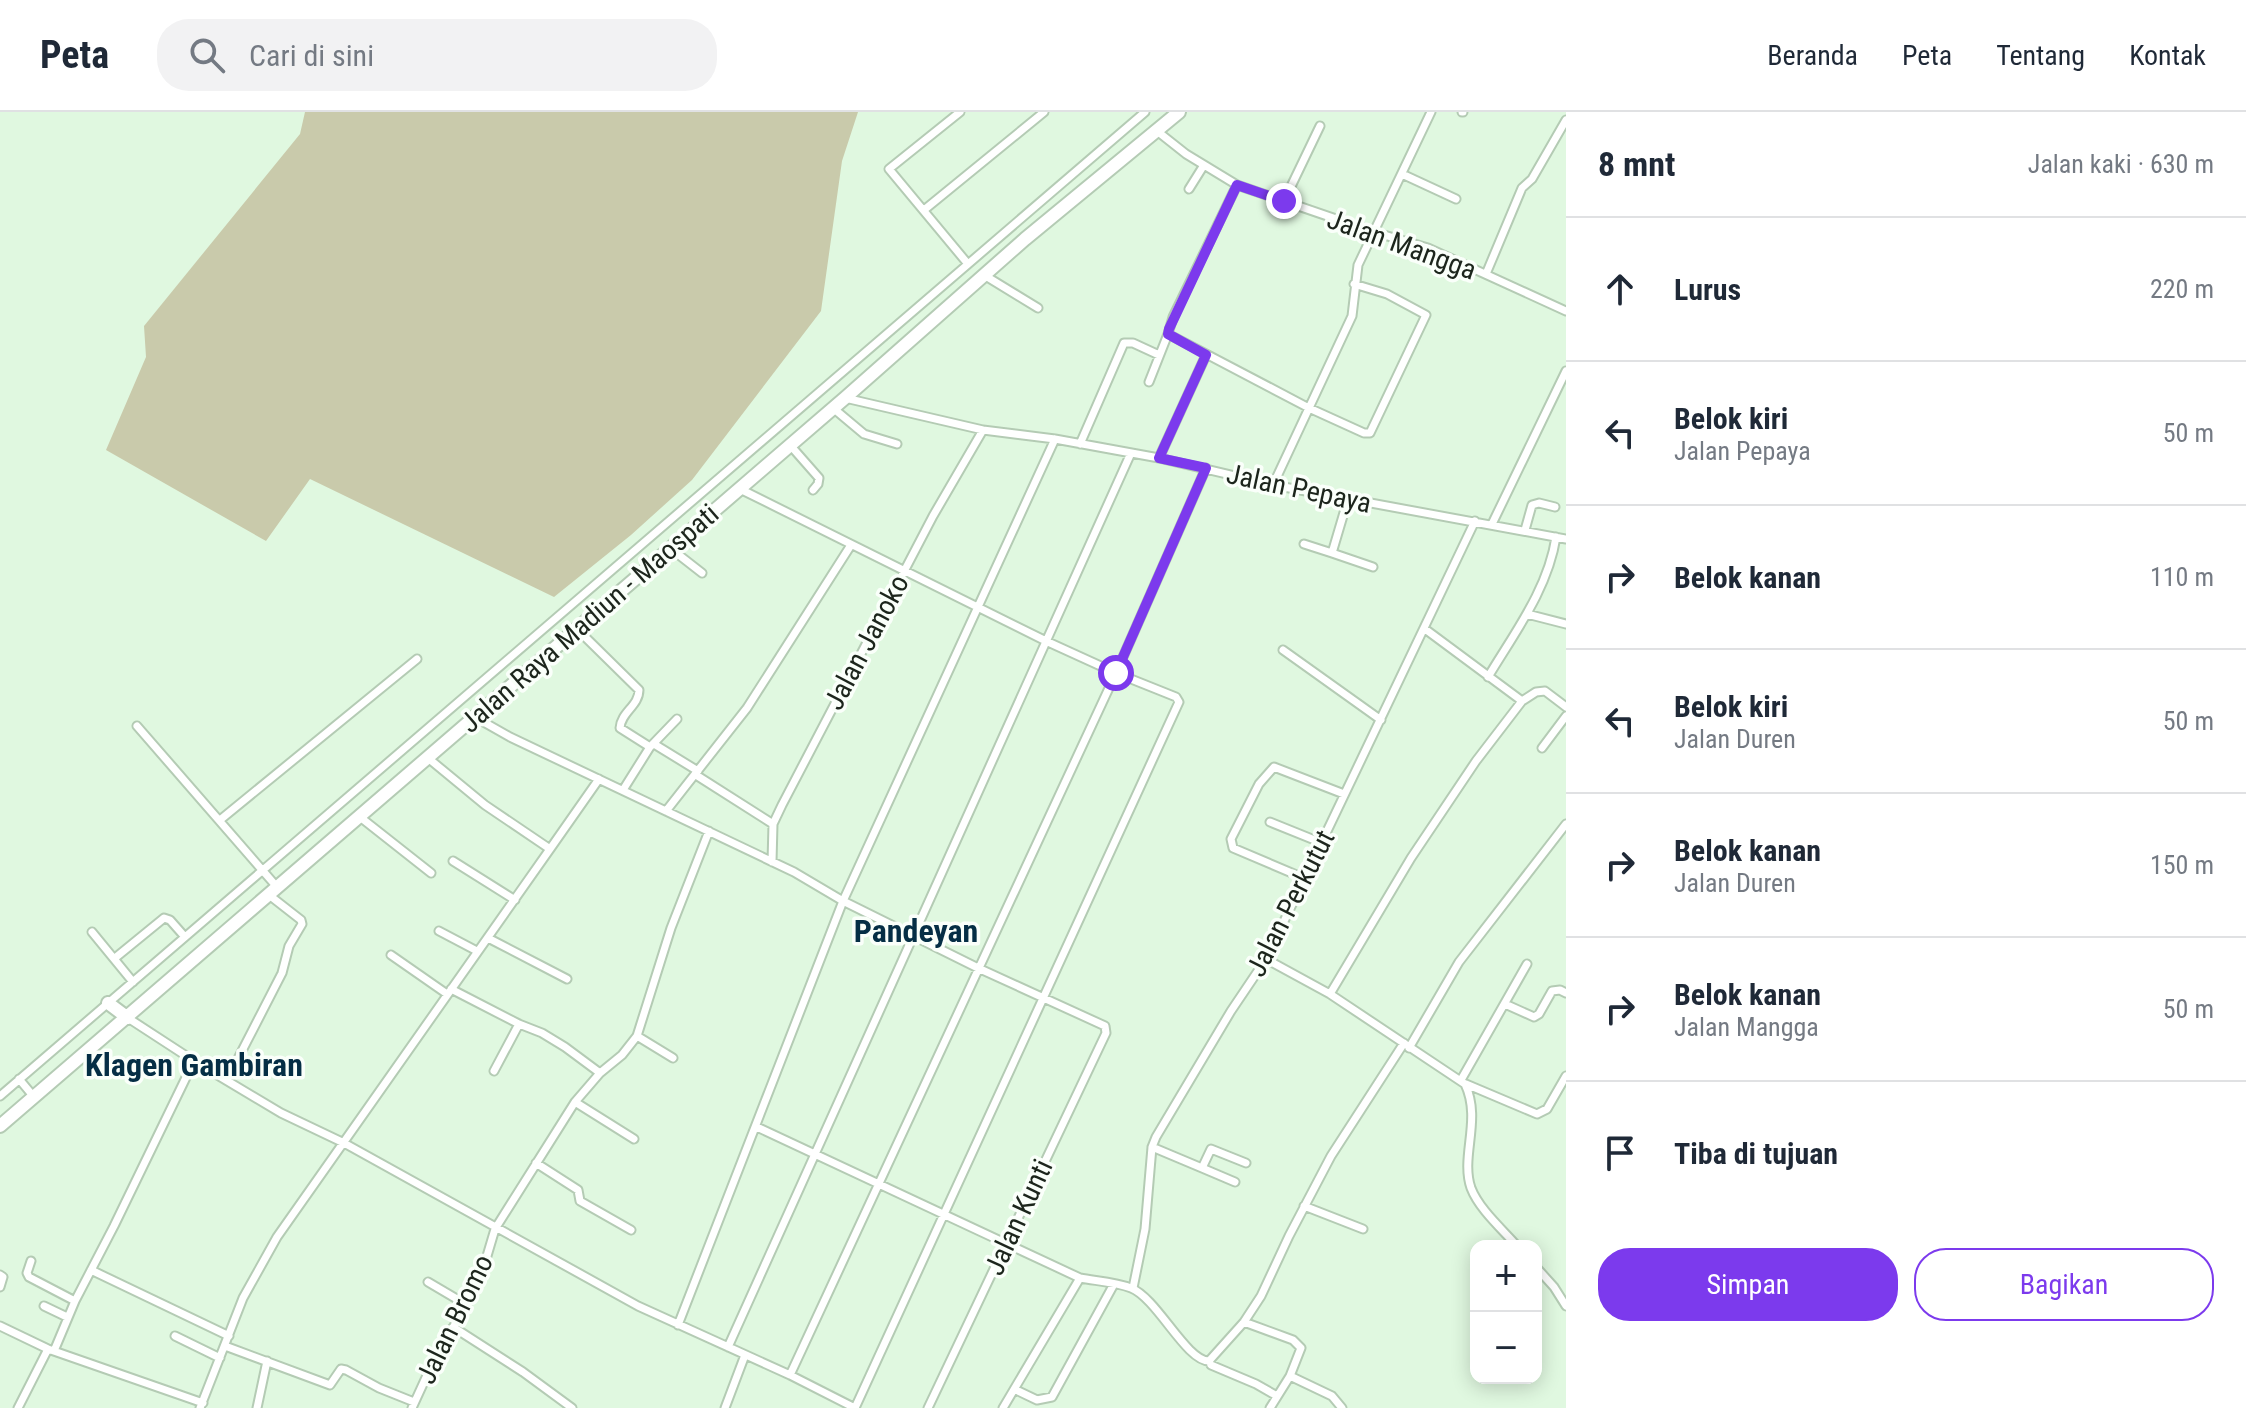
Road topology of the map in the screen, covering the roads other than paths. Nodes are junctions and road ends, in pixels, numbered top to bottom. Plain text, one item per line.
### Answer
1 (960, 112) edge
2 (1044, 112) edge
3 (1145, 112) edge
4 (1179, 112) edge
5 (1431, 112) edge
6 (1566, 120) edge
7 (1320, 126) dead end
8 (1156, 130) junction
9 (1204, 165) junction
10 (1402, 174) junction
11 (1237, 185) junction
12 (1189, 189) dead end
13 (1456, 199) dead end
14 (1284, 201) junction
15 (924, 210) junction
16 (1374, 232) junction
17 (968, 264) junction
18 (1486, 274) junction
19 (984, 275) junction
20 (1354, 284) junction
21 (1038, 308) dead end
22 (1566, 311) edge
23 (1168, 334) junction
24 (1159, 355) junction
25 (1206, 355) junction
26 (1566, 371) edge
27 (1149, 382) dead end
28 (845, 398) junction
29 (833, 408) junction
30 (1309, 408) junction
31 (983, 430) junction
32 (1055, 439) junction
33 (897, 444) dead end
34 (1080, 444) junction
35 (790, 445) junction
36 (1131, 453) junction
37 (1159, 458) junction
38 (1206, 468) junction
39 (1273, 485) junction
40 (739, 489) junction
41 (813, 490) dead end
42 (1348, 499) junction
43 (1555, 507) dead end
44 (1475, 521) junction
45 (1492, 524) junction
46 (1525, 530) junction
47 (1556, 537) junction
48 (1566, 539) edge
49 (1304, 544) dead end
50 (851, 545) junction
51 (670, 548) junction
52 (1332, 553) junction
53 (1373, 567) dead end
54 (903, 572) junction
55 (702, 573) dead end
56 (978, 608) junction
57 (1527, 614) junction
58 (1566, 624) edge
59 (576, 628) junction
60 (1425, 629) junction
61 (1048, 642) junction
62 (1283, 650) dead end
63 (417, 659) dead end
64 (1116, 673) junction
65 (1488, 677) junction
66 (1522, 701) junction
67 (1566, 707) edge
68 (473, 716) junction
69 (1566, 716) edge
70 (677, 719) dead end
71 (1381, 720) junction
72 (137, 726) dead end
73 (652, 746) junction
74 (1542, 748) dead end
75 (428, 758) junction
76 (697, 773) junction
77 (599, 779) junction
78 (623, 790) junction
79 (1344, 794) junction
80 (666, 811) junction
81 (360, 817) junction
82 (220, 820) junction
83 (1270, 822) dead end
84 (773, 824) junction
85 (1566, 824) edge
86 (709, 831) junction
87 (1322, 843) junction
88 (550, 849) junction
89 (453, 861) dead end
90 (772, 862) junction
91 (262, 869) junction
92 (431, 873) dead end
93 (1306, 879) junction
94 (274, 891) junction
95 (515, 900) junction
96 (843, 901) junction
97 (439, 931) dead end
98 (92, 932) dead end
99 (914, 936) junction
100 (185, 937) junction
101 (488, 938) junction
102 (477, 951) junction
103 (391, 955) dead end
104 (115, 958) junction
105 (1266, 959) junction
106 (1527, 964) dead end
107 (978, 968) junction
108 (567, 979) dead end
109 (133, 982) junction
110 (449, 991) junction
111 (1566, 993) edge
112 (1330, 994) junction
113 (1042, 999) junction
114 (108, 1003) junction
115 (1505, 1004) junction
116 (128, 1018) junction
117 (519, 1024) junction
118 (637, 1036) junction
119 (1406, 1046) junction
120 (673, 1058) dead end
121 (194, 1061) junction
122 (494, 1071) dead end
123 (600, 1073) junction
124 (1566, 1076) edge
125 (19, 1079) junction
126 (227, 1080) junction
127 (1463, 1082) junction
128 (0, 1096) edge
129 (34, 1097) junction
130 (575, 1102) junction
131 (0, 1126) edge
132 (757, 1127) junction
133 (634, 1139) dead end
134 (344, 1143) junction
135 (1152, 1147) junction
136 (814, 1153) junction
137 (536, 1163) junction
138 (1246, 1163) dead end
139 (1202, 1168) junction
140 (1235, 1182) dead end
141 (879, 1183) junction
142 (1304, 1206) junction
143 (945, 1213) junction
144 (495, 1229) junction
145 (1363, 1229) dead end
146 (631, 1230) dead end
147 (1512, 1240) edge
148 (1006, 1242) junction
149 (31, 1261) dead end
150 (91, 1270) junction
151 (1542, 1274) edge
152 (0, 1275) edge
153 (1080, 1278) junction
154 (428, 1282) dead end
155 (1114, 1284) junction
156 (0, 1287) edge
157 (1133, 1288) junction
158 (75, 1301) junction
159 (467, 1305) junction
160 (44, 1306) dead end
161 (1566, 1306) edge
162 (67, 1317) junction
163 (1244, 1322) junction
164 (678, 1325) junction
165 (0, 1326) edge
166 (453, 1327) junction
167 (175, 1336) dead end
168 (229, 1336) junction
169 (225, 1346) junction
170 (728, 1347) junction
171 (51, 1350) junction
172 (745, 1355) junction
173 (220, 1358) junction
174 (267, 1361) junction
175 (1209, 1361) junction
176 (790, 1375) junction
177 (1290, 1376) junction
178 (1016, 1390) junction
179 (1277, 1396) junction
180 (201, 1405) edge
181 (413, 1406) edge
182 (18, 1408) edge
183 (257, 1408) edge
184 (572, 1408) edge
185 (725, 1408) edge
186 (928, 1408) edge
187 (1003, 1408) edge
188 (1270, 1408) edge
189 (1342, 1408) edge

1 - 15 street
2 - 15 street
3 - 17 street
4 - 8 highway, Jalan Raya Madiun - Maospati
5 - 10 street
6 - 18 street
7 - 14 street
8 - 9 street, Jalan Mangga
8 - 19 highway, Jalan Raya Madiun - Maospati
9 - 11 street, Jalan Mangga
9 - 12 street
10 - 13 street
10 - 16 street
11 - 14 street, Jalan Mangga
11 - 23 street
14 - 16 street, Jalan Mangga
15 - 17 street
16 - 18 street, Jalan Mangga
16 - 20 street
17 - 91 street
18 - 22 street, Jalan Mangga
19 - 21 street
19 - 28 highway, Jalan Raya Madiun - Maospati
20 - 30 street
20 - 30 street
23 - 24 street
23 - 25 street
24 - 27 street
24 - 34 street
25 - 30 street
25 - 37 street
26 - 45 street
28 - 29 highway, Jalan Raya Madiun - Maospati
28 - 31 street, Jalan Pepaya
29 - 33 street
29 - 35 highway, Jalan Raya Madiun - Maospati
30 - 39 street
31 - 32 street, Jalan Pepaya
31 - 54 street, Jalan Janoko
32 - 34 street, Jalan Pepaya
32 - 56 street
34 - 36 street, Jalan Pepaya
35 - 40 highway, Jalan Raya Madiun - Maospati
35 - 41 street
36 - 37 street, Jalan Pepaya
36 - 61 street
37 - 38 street, Jalan Pepaya
38 - 39 street, Jalan Pepaya
38 - 64 street
39 - 42 street, Jalan Pepaya
40 - 50 street
40 - 51 highway, Jalan Raya Madiun - Maospati
42 - 44 street, Jalan Pepaya
42 - 52 street
43 - 46 street
44 - 45 street, Jalan Pepaya
44 - 60 street, Jalan Perkutut
45 - 46 street, Jalan Pepaya
46 - 47 street, Jalan Pepaya
47 - 48 street, Jalan Pepaya
47 - 57 street
49 - 52 street
50 - 54 street
50 - 76 street
51 - 55 street
51 - 59 highway, Jalan Raya Madiun - Maospati
52 - 53 street
54 - 56 street
54 - 84 street, Jalan Janoko
56 - 61 street
56 - 96 street
57 - 58 street
57 - 65 street
59 - 68 highway, Jalan Raya Madiun - Maospati
59 - 73 street
60 - 65 street
60 - 71 street, Jalan Perkutut
61 - 64 street
61 - 99 street
62 - 71 street
63 - 82 street
64 - 107 street
64 - 113 street
65 - 66 street
66 - 67 street
66 - 112 street
68 - 75 highway, Jalan Raya Madiun - Maospati
68 - 77 street
69 - 74 street
70 - 73 street
71 - 79 street, Jalan Perkutut
72 - 82 street
73 - 76 street
73 - 78 street
75 - 81 highway, Jalan Raya Madiun - Maospati
75 - 88 street
76 - 80 street
76 - 84 street
77 - 78 street
77 - 88 street
78 - 80 street
79 - 87 street, Jalan Perkutut
79 - 93 street
80 - 86 street
81 - 92 street
81 - 94 highway, Jalan Raya Madiun - Maospati
82 - 91 street
83 - 87 street
84 - 90 street, Jalan Janoko
85 - 119 street
86 - 90 street
86 - 118 street
87 - 93 street, Jalan Perkutut
88 - 95 street
89 - 95 street
90 - 96 street
91 - 94 street
91 - 100 street
93 - 105 street, Jalan Perkutut
94 - 116 highway, Jalan Raya Madiun - Maospati
94 - 126 street
95 - 101 street
96 - 99 street
96 - 132 street
97 - 102 street
98 - 104 street
99 - 107 street
99 - 136 street
100 - 104 street
100 - 109 street
101 - 102 street
101 - 108 street
102 - 110 street
103 - 110 street
104 - 109 street
105 - 112 street
105 - 135 street, Jalan Perkutut
106 - 115 street
107 - 113 street
107 - 141 street
109 - 114 street
110 - 117 street
110 - 134 street
111 - 115 street
112 - 119 street
113 - 143 street
113 - 148 street, Jalan Kunti
114 - 116 highway
114 - 125 street
115 - 127 street
116 - 121 street
116 - 129 highway, Jalan Raya Madiun - Maospati
117 - 122 street
117 - 123 street
118 - 120 street
118 - 123 street, Jalan Bromo
119 - 127 street
119 - 142 street
121 - 126 street
121 - 150 street
123 - 130 street, Jalan Bromo
124 - 127 street
125 - 128 street
125 - 129 street
126 - 134 street
127 - 147 street
129 - 131 highway, Jalan Raya Madiun - Maospati
130 - 133 street
130 - 137 street, Jalan Bromo
132 - 136 street
132 - 164 street
134 - 144 street
134 - 168 street
135 - 139 street
135 - 157 street, Jalan Perkutut
136 - 141 street
136 - 170 street
137 - 144 street, Jalan Bromo
137 - 146 street
138 - 139 street
139 - 140 street
141 - 143 street
141 - 176 street
142 - 145 street
142 - 163 street
143 - 148 street
143 - 176 street
144 - 159 street, Jalan Bromo
144 - 164 street
148 - 153 street
148 - 186 street, Jalan Kunti
149 - 158 street
150 - 158 street
150 - 168 street
151 - 161 street
152 - 156 street
153 - 155 street
153 - 178 street
154 - 159 street
155 - 157 street
155 - 178 street
157 - 175 street
158 - 162 street
159 - 166 street, Jalan Bromo
160 - 162 street
162 - 171 street
163 - 175 street
163 - 177 street
164 - 170 street
165 - 171 street
166 - 181 street, Jalan Bromo
166 - 184 street
167 - 173 street
168 - 169 street
169 - 173 street
169 - 174 street
170 - 172 street
171 - 180 street
171 - 182 street
172 - 176 street
172 - 185 street
173 - 180 street
174 - 181 street
174 - 183 street
175 - 179 street
177 - 179 street
177 - 189 street
178 - 187 street
179 - 188 street

